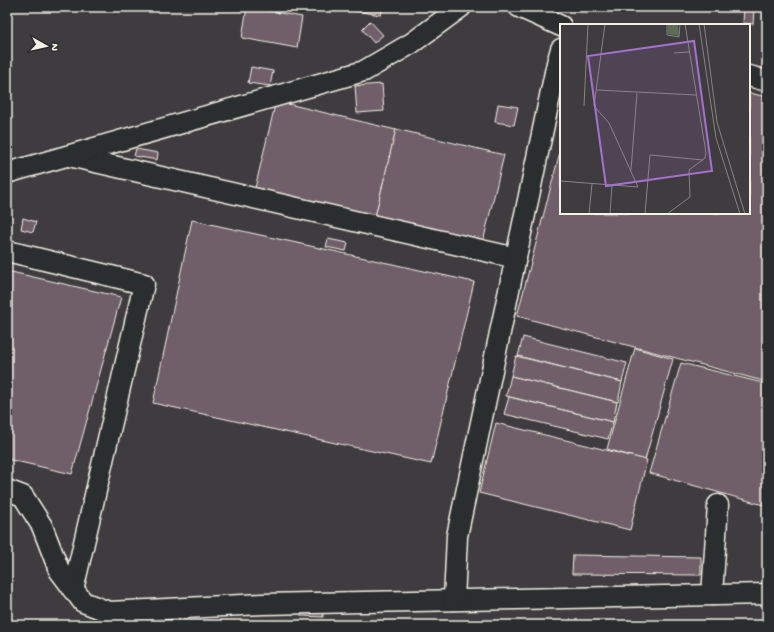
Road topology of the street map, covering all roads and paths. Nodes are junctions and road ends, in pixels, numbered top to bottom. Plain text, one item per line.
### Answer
1 (461, 7) edge
2 (519, 7) edge
3 (560, 26) edge
4 (560, 52) edge
5 (750, 76) edge
6 (767, 81) edge
7 (67, 156) junction
8 (7, 173) edge
9 (7, 251) edge
10 (516, 258) junction
11 (7, 490) edge
12 (718, 505) dead end
13 (73, 590) junction
14 (767, 594) edge
15 (712, 595) junction
16 (454, 600) junction

1 - 7 lane
2 - 3 lane
4 - 10 lane
5 - 6 lane
7 - 8 lane
7 - 10 lane
9 - 13 lane
10 - 16 lane
11 - 13 lane
12 - 15 lane
13 - 16 lane
14 - 15 lane
15 - 16 lane

